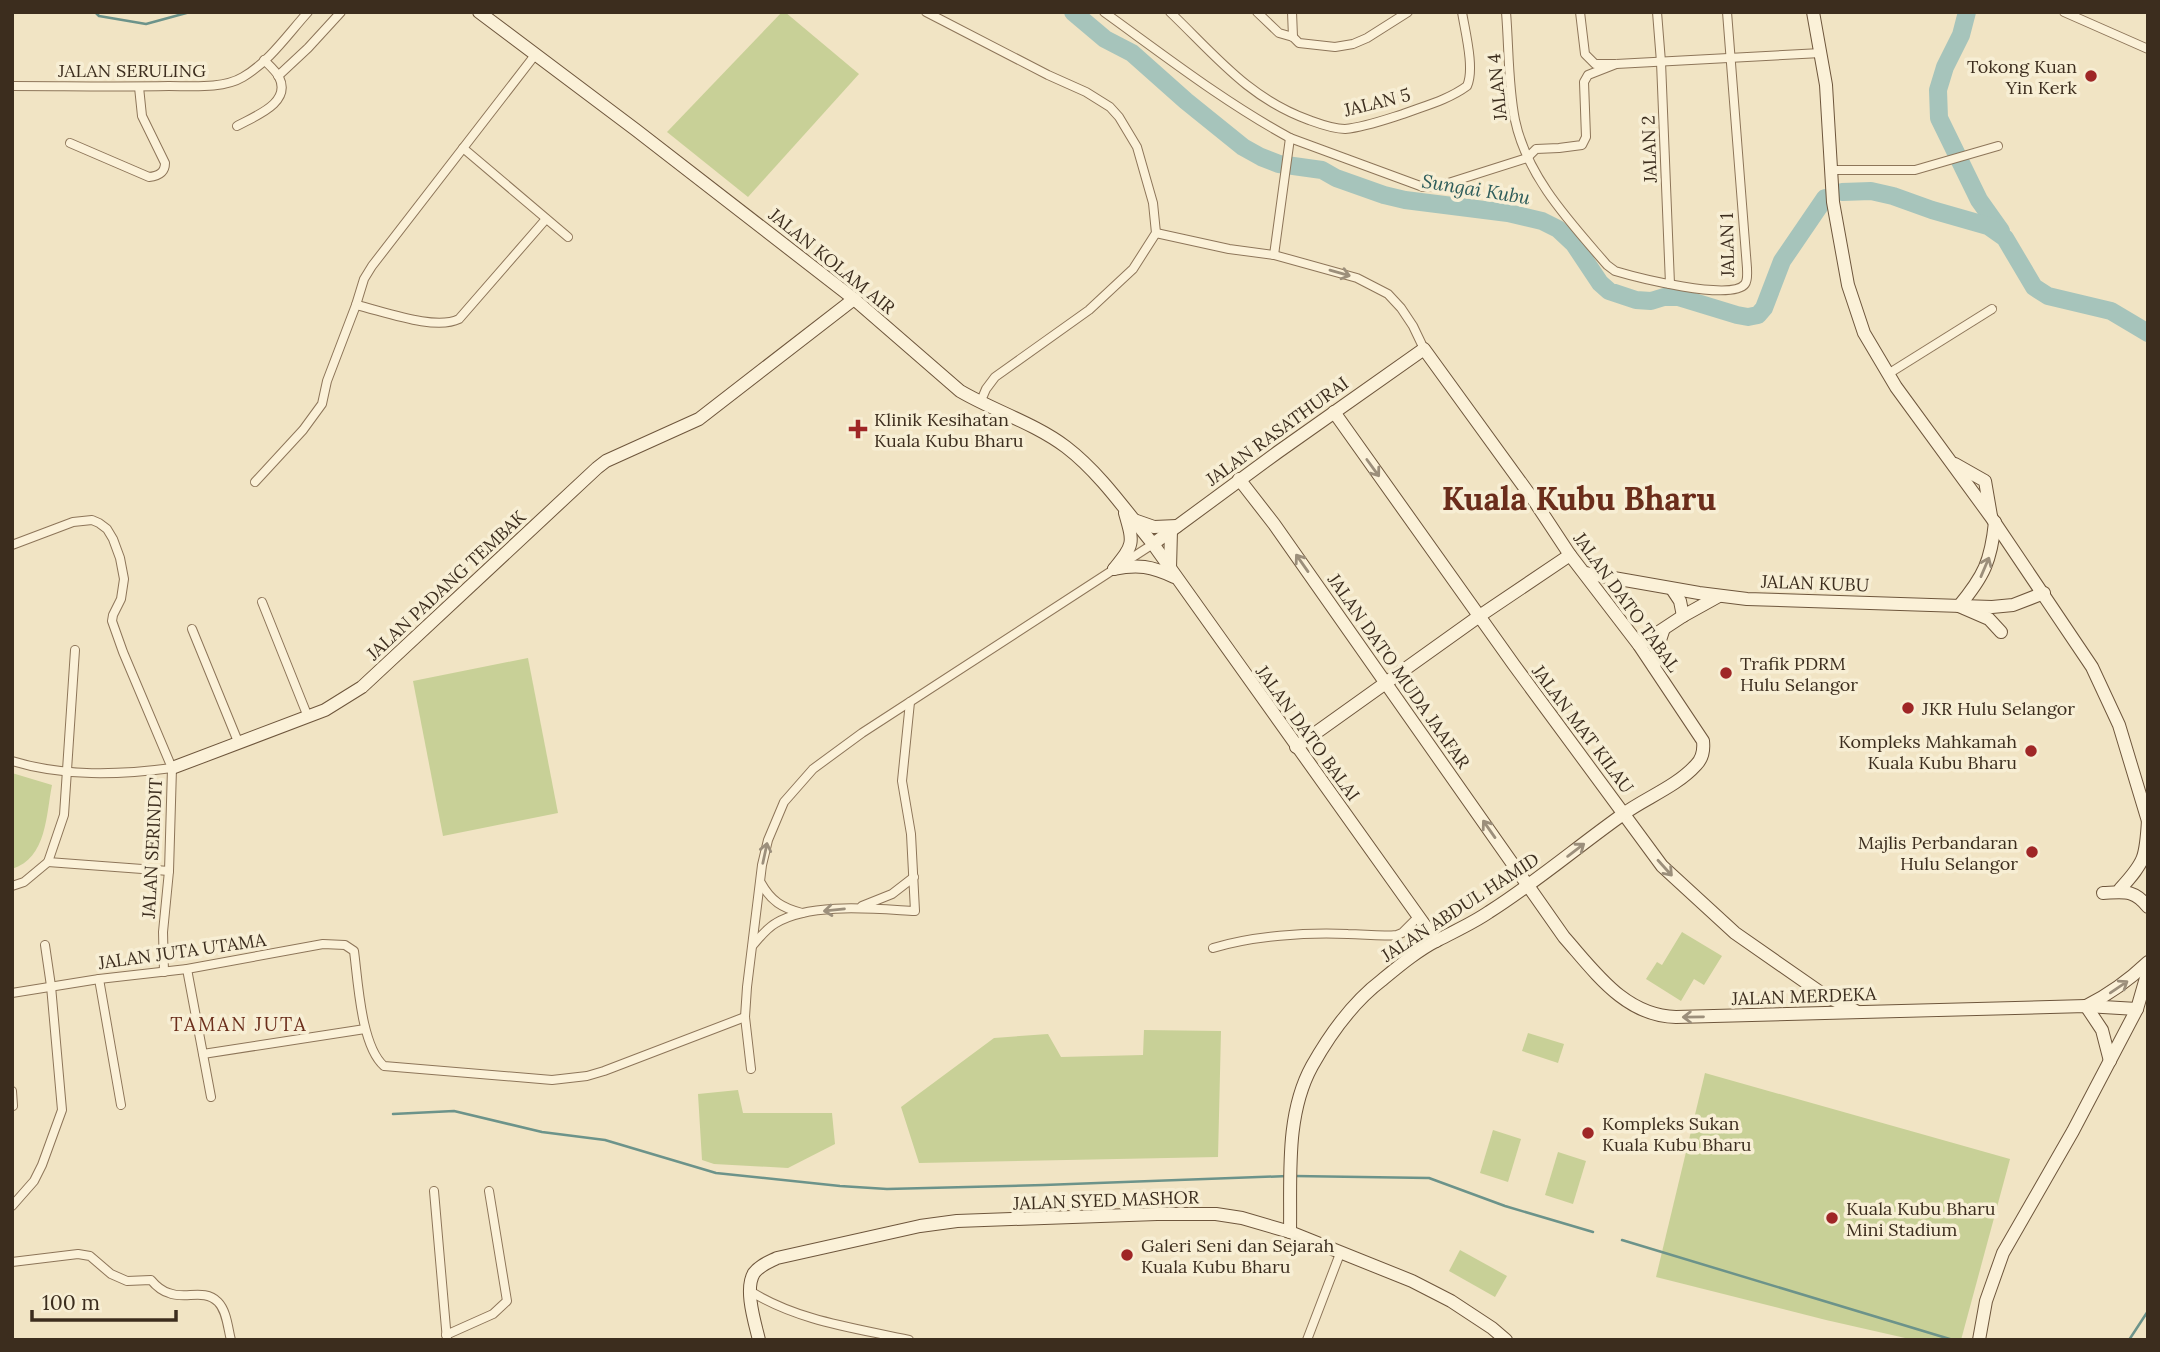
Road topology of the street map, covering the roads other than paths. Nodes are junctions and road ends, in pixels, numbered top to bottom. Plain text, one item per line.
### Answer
1 (308, 12) edge
2 (341, 12) edge
3 (479, 12) edge
4 (926, 12) edge
5 (1104, 12) edge
6 (1170, 12) edge
7 (1257, 12) edge
8 (1292, 12) edge
9 (1408, 12) edge
10 (1462, 12) edge
11 (1506, 12) edge
12 (1580, 12) edge
13 (1657, 12) edge
14 (1727, 12) edge
15 (1813, 12) edge
16 (2064, 12) edge
17 (1293, 37) junction
18 (2148, 49) edge
19 (1821, 53) junction
20 (535, 55) junction
21 (1731, 59) junction
22 (264, 60) junction
23 (1661, 62) junction
24 (1616, 64) junction
25 (278, 76) junction
26 (12, 86) edge
27 (139, 87) junction
28 (237, 126) dead end
29 (1290, 138) junction
30 (70, 143) dead end
31 (1998, 146) dead end
32 (463, 148) junction
33 (1527, 158) junction
34 (1830, 170) junction
35 (545, 219) junction
36 (1156, 233) junction
37 (568, 237) dead end
38 (1274, 255) junction
39 (1670, 284) junction
40 (854, 299) junction
41 (356, 304) junction
42 (1992, 309) dead end
43 (1424, 349) junction
44 (1888, 374) junction
45 (980, 403) junction
46 (1334, 412) junction
47 (1239, 479) junction
48 (255, 482) dead end
49 (1124, 508) junction
50 (1993, 519) junction
51 (1133, 520) junction
52 (1174, 528) junction
53 (1153, 544) junction
54 (12, 545) edge
55 (1570, 555) junction
56 (1114, 569) junction
57 (1173, 573) junction
58 (1585, 573) junction
59 (1672, 589) junction
60 (2044, 593) junction
61 (1720, 596) junction
62 (261, 602) dead end
63 (1959, 606) junction
64 (1683, 616) junction
65 (1478, 617) junction
66 (192, 629) dead end
67 (1663, 631) junction
68 (2001, 632) dead end
69 (1639, 645) junction
70 (75, 650) dead end
71 (1654, 667) junction
72 (1387, 683) junction
73 (910, 702) junction
74 (308, 717) junction
75 (1703, 741) joint
76 (2126, 743) junction
77 (239, 744) junction
78 (1296, 747) junction
79 (12, 761) edge
80 (172, 768) junction
81 (67, 772) junction
82 (2148, 794) edge
83 (1624, 814) junction
84 (2148, 820) edge
85 (48, 862) junction
86 (169, 871) junction
87 (914, 877) junction
88 (760, 882) junction
89 (12, 886) edge
90 (1528, 886) junction
91 (2120, 889) dead end
92 (2103, 893) dead end
93 (2148, 907) edge
94 (857, 908) junction
95 (802, 913) junction
96 (1418, 917) junction
97 (1436, 941) junction
98 (753, 945) junction
99 (45, 946) dead end
100 (1213, 948) dead end
101 (2148, 962) edge
102 (187, 969) junction
103 (2148, 971) edge
104 (164, 972) junction
105 (99, 979) junction
106 (51, 986) junction
107 (12, 992) edge
108 (1824, 995) junction
109 (2086, 1006) junction
110 (2137, 1010) junction
111 (1859, 1012) junction
112 (1825, 1014) junction
113 (746, 1017) junction
114 (365, 1029) junction
115 (203, 1054) junction
116 (2110, 1061) junction
117 (751, 1069) dead end
118 (12, 1091) edge
119 (211, 1097) dead end
120 (121, 1105) dead end
121 (13, 1106) edge
122 (434, 1191) dead end
123 (489, 1191) dead end
124 (12, 1206) edge
125 (1290, 1232) junction
126 (1341, 1251) junction
127 (12, 1262) edge
128 (750, 1291) junction
129 (447, 1338) edge
130 (231, 1340) edge
131 (759, 1340) edge
132 (909, 1340) edge
133 (1307, 1340) edge
134 (1506, 1340) edge
135 (1979, 1340) edge

1 - 22 street, JALAN SERULING
2 - 25 street
3 - 20 street, JALAN KOLAM AIR
4 - 36 street
5 - 29 street
6 - 10 street, JALAN 5
7 - 17 street
8 - 17 street
9 - 17 street
11 - 33 street, JALAN 4
12 - 24 street
13 - 23 street, JALAN 2
14 - 21 street, JALAN 1
15 - 19 street
16 - 18 street
19 - 21 street
19 - 34 street
20 - 32 street
20 - 40 street, JALAN KOLAM AIR
21 - 23 street
21 - 39 street, JALAN 1
22 - 25 street
22 - 27 street, JALAN SERULING
23 - 24 street
23 - 39 street, JALAN 2
24 - 33 street
25 - 28 street
26 - 27 street, JALAN SERULING
27 - 30 street
29 - 33 street
29 - 38 street
31 - 34 street
32 - 35 street
32 - 41 street
33 - 39 street, JALAN 1
34 - 44 street
35 - 37 street
35 - 41 street
36 - 38 street
36 - 45 street
38 -> 43 street
40 - 45 street, JALAN KOLAM AIR
40 - 74 street, JALAN PADANG TEMBAK
41 - 48 street
42 - 44 street
43 - 46 street, JALAN RASATHURAI
43 - 55 street, JALAN DATO TABAL
44 - 50 street
45 - 49 street, JALAN KOLAM AIR
46 - 47 street, JALAN RASATHURAI
46 -> 65 street, JALAN MAT KILAU
47 - 52 street, JALAN RASATHURAI
72 -> 47 street, JALAN DATO MUDA JAAFAR
49 - 51 street, JALAN KOLAM AIR
49 - 56 street
50 - 60 street
63 -> 50 street
51 - 52 street
51 - 53 street, JALAN KOLAM AIR
52 - 53 street, JALAN RASATHURAI
52 - 57 street
53 - 56 street
53 - 57 street, JALAN DATO BALAI
54 - 80 street
55 - 58 street, JALAN DATO TABAL
55 - 65 street
56 - 57 street
56 - 73 street
57 - 78 street, JALAN DATO BALAI
58 - 59 street, JALAN KUBU
58 - 69 street, JALAN DATO TABAL
59 - 61 street, JALAN KUBU
59 - 64 street
60 - 63 street, JALAN KUBU
60 - 76 street
61 - 63 street, JALAN KUBU
61 - 64 street
62 - 74 street
63 - 68 street
64 - 67 street
65 - 72 street
65 - 83 street, JALAN MAT KILAU
66 - 77 street
67 - 69 street
67 - 71 street
69 - 71 street, JALAN DATO TABAL
70 - 81 street
71 - 75 street, JALAN DATO TABAL
72 - 78 street
90 -> 72 street, JALAN DATO MUDA JAAFAR
73 - 87 street
88 -> 73 street
74 - 77 street, JALAN PADANG TEMBAK
75 - 83 street, JALAN ABDUL HAMID
76 - 82 street
76 - 84 street
77 - 80 street, JALAN PADANG TEMBAK
78 - 96 street, JALAN DATO BALAI
79 - 81 street, JALAN PADANG TEMBAK
80 - 81 street, JALAN PADANG TEMBAK
80 - 86 street, JALAN SERINDIT
81 - 85 street
90 -> 83 street, JALAN ABDUL HAMID
83 -> 108 street, JALAN MAT KILAU
84 - 91 street
85 - 86 street
85 - 89 street
86 - 104 street, JALAN SERINDIT
87 - 94 street
87 - 94 street
88 - 95 street
88 - 98 street
90 - 97 street, JALAN ABDUL HAMID
112 -> 90 street, JALAN MERDEKA
92 - 93 street
94 -> 95 street
95 - 98 street
96 - 97 street, JALAN DATO BALAI
96 - 100 street
97 - 125 street, JALAN ABDUL HAMID
98 - 113 street
99 - 106 street
109 -> 101 street
102 - 104 street, JALAN JUTA UTAMA
102 - 114 street, JALAN JUTA UTAMA
102 - 115 street
103 - 110 street
104 - 105 street, JALAN JUTA UTAMA
105 - 106 street, JALAN JUTA UTAMA
105 - 120 street
106 - 107 street, JALAN JUTA UTAMA
106 - 124 street
108 - 111 street, JALAN MAT KILAU
108 - 112 street
109 - 110 street, JALAN MERDEKA
109 - 111 street, JALAN MERDEKA
109 - 116 street
110 - 116 street
111 - 112 street, JALAN MERDEKA
113 - 114 street
113 - 117 street
114 - 115 street
115 - 119 street
116 - 135 street
118 - 121 street
122 - 129 street
123 - 129 street
125 - 126 street, JALAN SYED MASHOR
125 - 128 street, JALAN SYED MASHOR
126 - 133 street
126 - 134 street, JALAN SYED MASHOR
127 - 130 street
128 - 131 street
128 - 132 street

